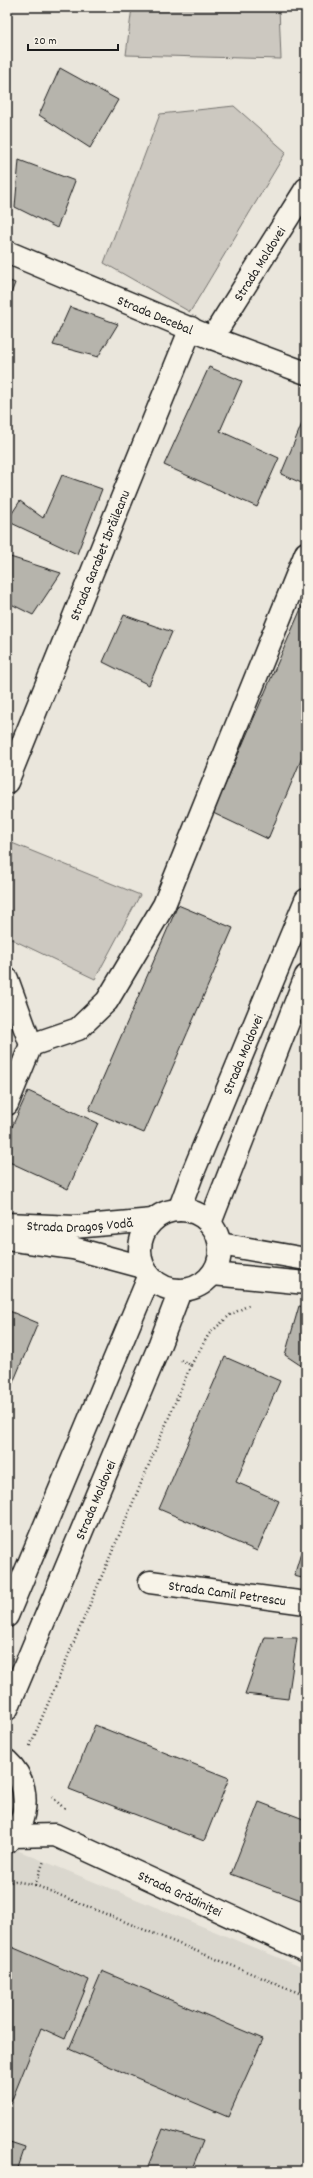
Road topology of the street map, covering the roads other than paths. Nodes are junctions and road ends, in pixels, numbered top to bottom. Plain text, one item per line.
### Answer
1 (306, 189) edge
2 (7, 252) edge
3 (191, 328) junction
4 (212, 338) junction
5 (306, 373) edge
6 (306, 553) edge
7 (7, 782) edge
8 (306, 900) edge
9 (306, 976) edge
10 (7, 979) edge
11 (32, 1045) junction
12 (7, 1104) edge
13 (179, 1210) junction
14 (153, 1220) junction
15 (210, 1223) junction
16 (7, 1224) edge
17 (7, 1239) edge
18 (220, 1244) junction
19 (306, 1259) edge
20 (146, 1272) junction
21 (213, 1274) junction
22 (306, 1283) edge
23 (180, 1291) junction
24 (150, 1582) dead end
25 (306, 1603) edge
26 (7, 1616) edge
27 (7, 1709) edge
28 (8, 1761) edge
29 (25, 1803) junction
30 (55, 1835) junction
31 (10, 1839) edge
32 (306, 1951) edge

1 - 4 main road, Strada Moldovei
2 - 3 main road, Strada Decebal
3 - 4 main road, Strada Decebal
3 - 7 main road, Strada Garabet Ibrăileanu
4 - 5 main road, Strada Decebal
6 - 11 main road
8 - 13 main road, Strada Moldovei
9 - 15 main road
10 - 11 main road
11 - 12 main road
13 - 14 main road
13 - 15 main road
14 - 16 main road, Strada Dragoș Vodă
14 - 20 main road
15 - 18 main road
17 - 20 main road, Strada Dragoș Vodă
18 - 19 main road
18 - 21 main road
20 - 23 main road
20 - 26 main road
21 - 22 main road
21 - 23 main road
23 - 27 main road, Strada Moldovei
24 - 25 main road, Strada Camil Petrescu
28 - 29 main road
29 - 30 main road, Strada Grădiniței
29 - 31 main road
30 - 31 main road, Strada Grădiniței
30 - 32 main road, Strada Grădiniței

